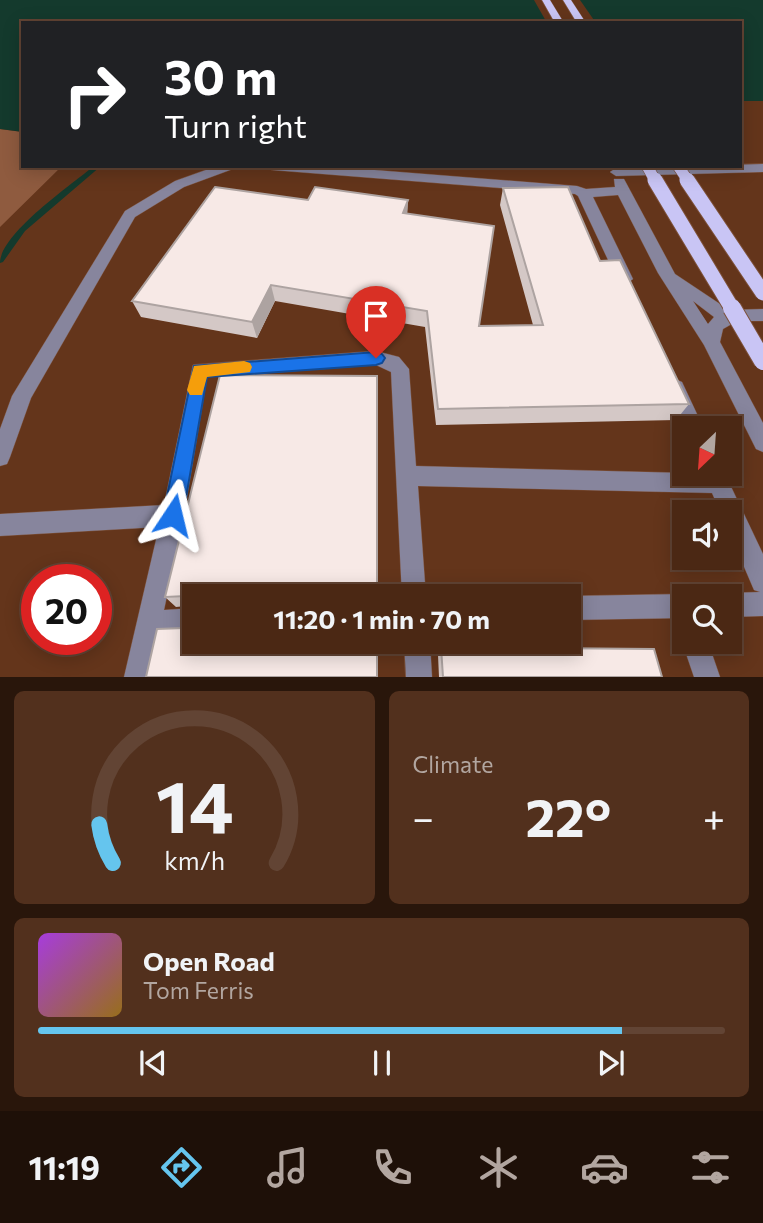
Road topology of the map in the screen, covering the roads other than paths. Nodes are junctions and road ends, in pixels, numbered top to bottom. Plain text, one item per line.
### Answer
1 (546, 0) edge
2 (567, 0) edge
3 (559, 21) edge
4 (581, 21) edge
5 (228, 168) edge
6 (295, 168) edge
7 (648, 168) edge
8 (679, 168) edge
9 (763, 168) edge
10 (615, 169) edge
11 (584, 193) junction
12 (625, 197) junction
13 (666, 273) junction
14 (631, 292) edge
15 (763, 293) edge
16 (763, 315) edge
17 (726, 317) junction
18 (711, 342) junction
19 (763, 361) edge
20 (671, 379) edge
21 (688, 416) edge
22 (763, 443) edge
23 (0, 457) edge
24 (407, 476) junction
25 (672, 479) edge
26 (719, 486) edge
27 (173, 515) junction
28 (0, 526) edge
29 (763, 581) edge
30 (413, 584) edge
31 (763, 604) edge
32 (742, 605) edge
33 (581, 608) edge
34 (672, 608) edge
35 (182, 622) edge
36 (150, 623) junction
37 (418, 654) edge
38 (699, 654) edge
39 (137, 677) edge
40 (419, 677) edge
41 (707, 677) edge

1 - 3 main road
2 - 4 main road
5 - 23 street
6 - 11 street
7 - 19 main road, bridge
8 - 15 main road, bridge
9 - 10 street
10 - 12 street
11 - 12 street
11 - 14 street
12 - 13 street
13 - 17 street
13 - 18 street
16 - 17 street
17 - 18 street
18 - 22 street
20 - 21 street
24 - 25 street
24 - 27 street
24 - 30 street
26 - 29 street
27 - 28 street
27 - 36 street
31 - 32 street
33 - 34 street
35 - 36 street
36 - 39 street
37 - 40 street
38 - 41 street

